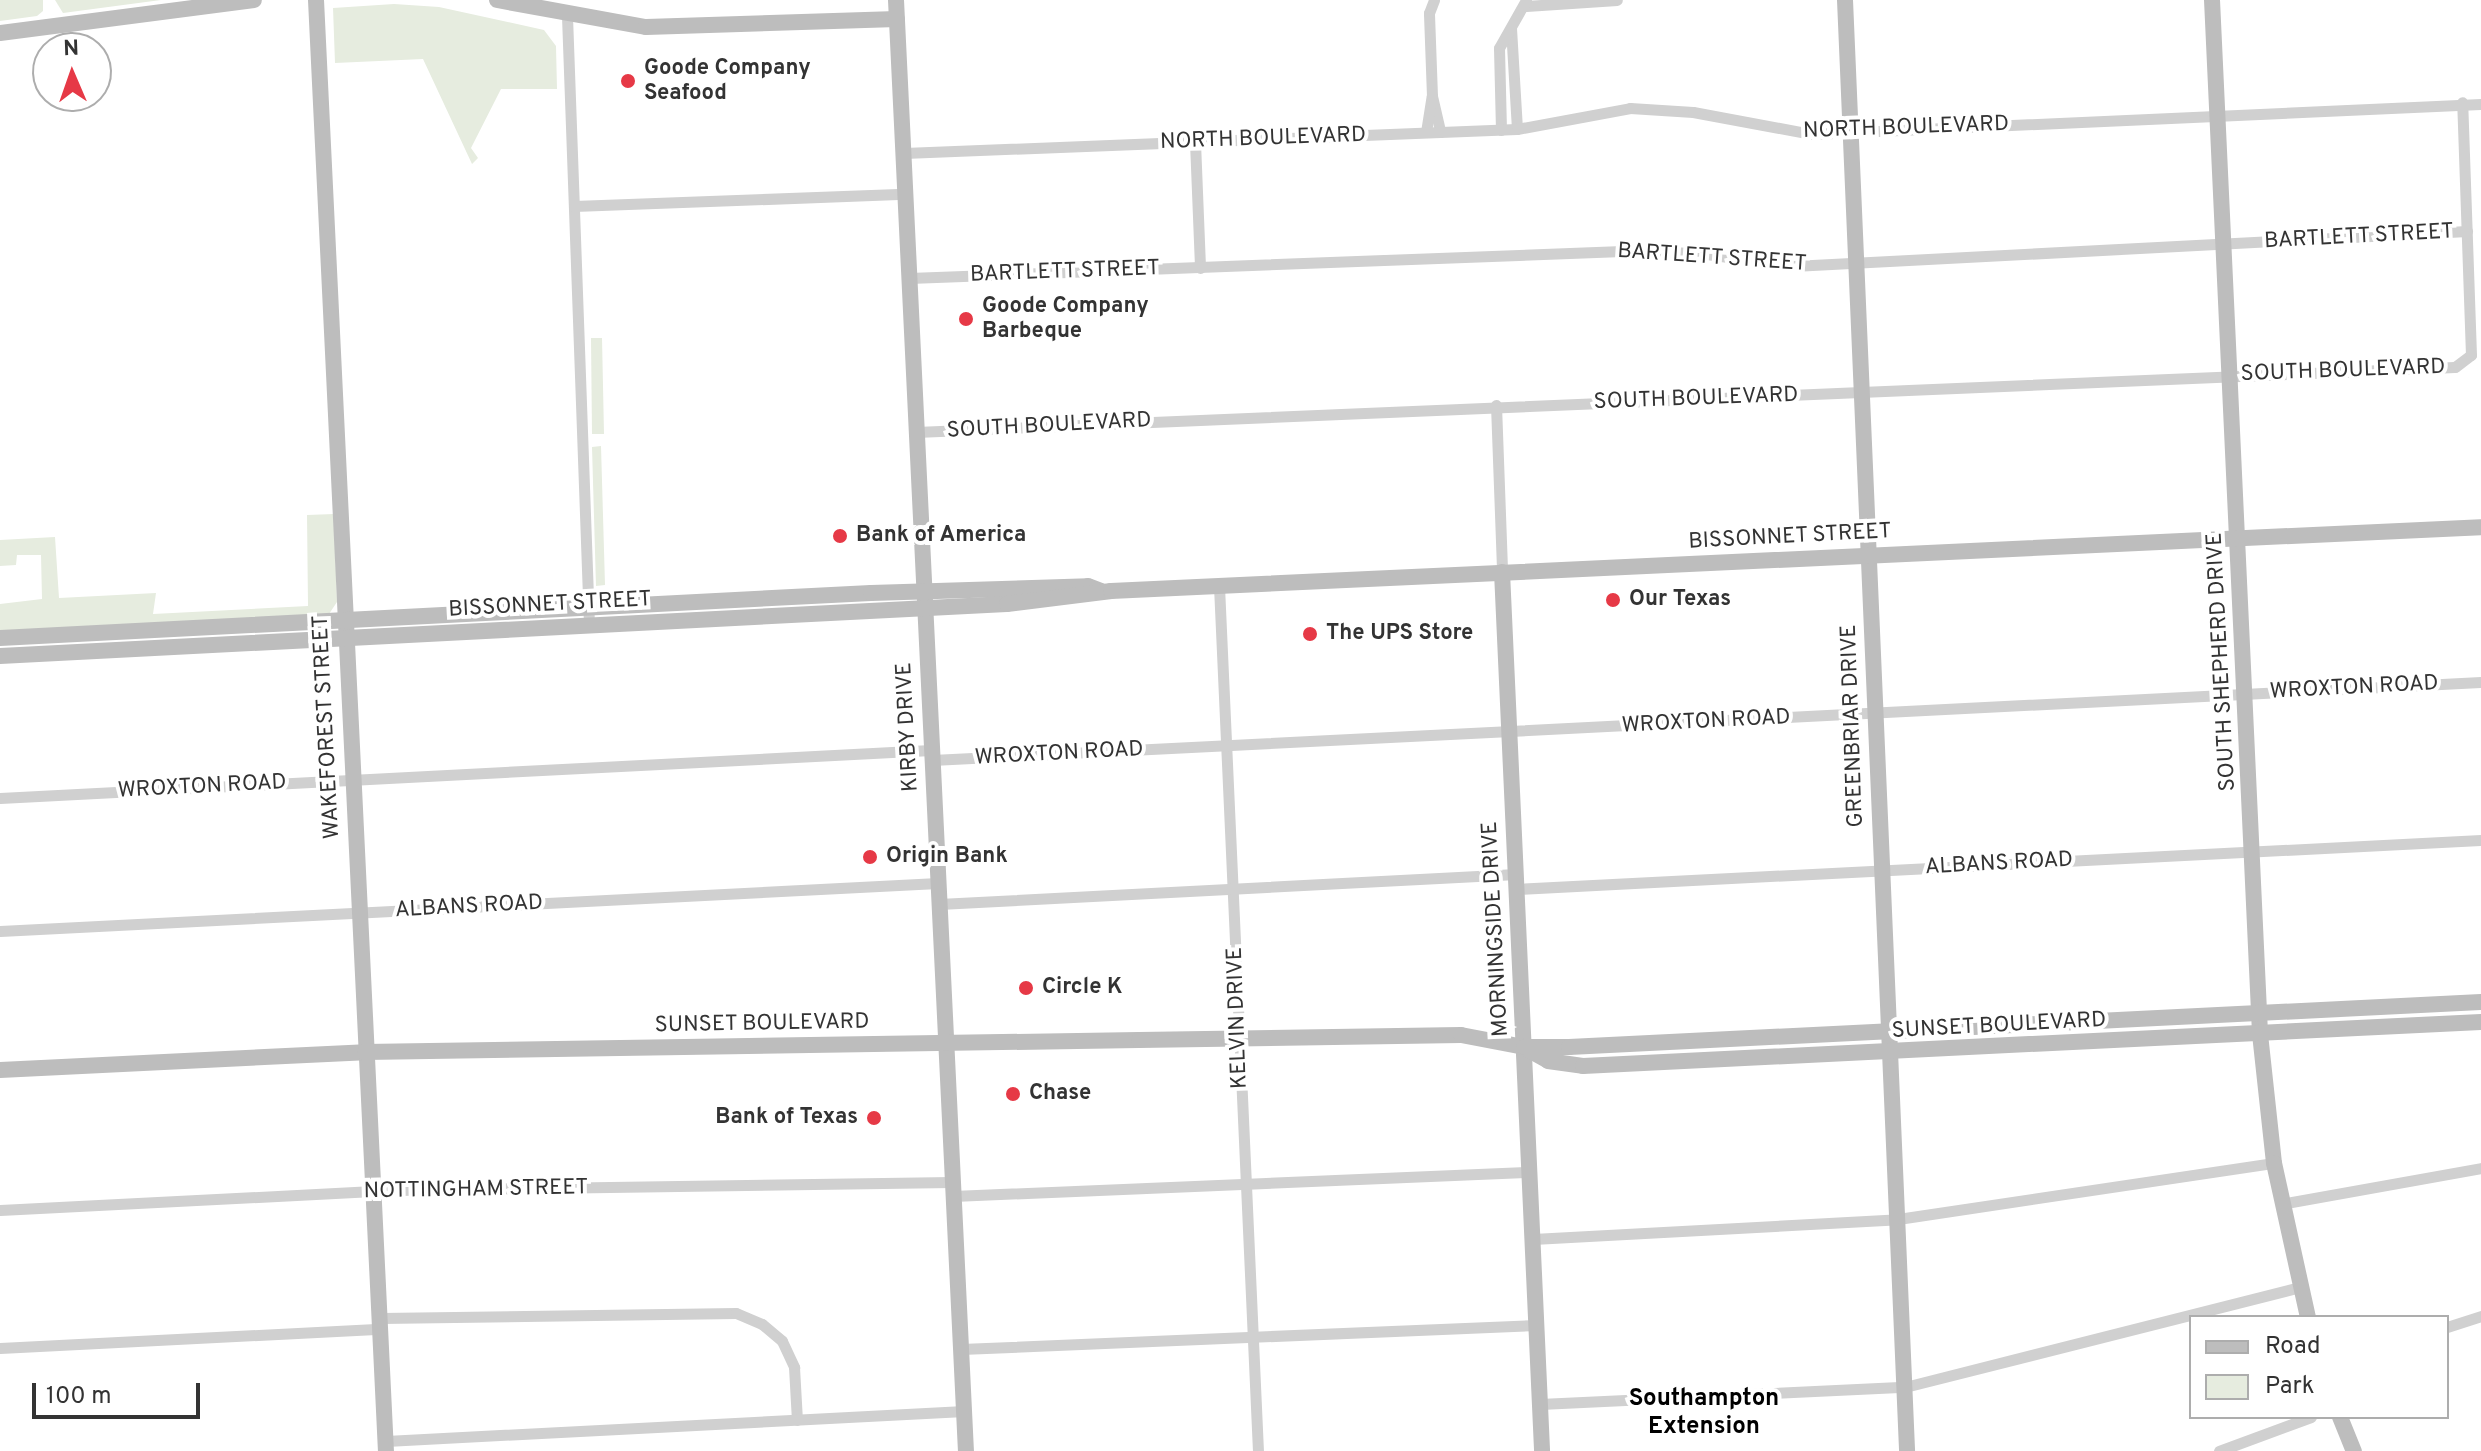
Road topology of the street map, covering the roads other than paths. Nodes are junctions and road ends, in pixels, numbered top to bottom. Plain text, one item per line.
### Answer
1 (254, 0) edge
2 (316, 0) edge
3 (497, 0) edge
4 (896, 0) edge
5 (1421, 0) edge
6 (1434, 0) edge
7 (1617, 0) edge
8 (1845, 0) edge
9 (2212, 0) edge
10 (1526, 3) edge
11 (1429, 13) junction
12 (567, 16) junction
13 (897, 19) junction
14 (1511, 28) junction
15 (0, 33) edge
16 (1515, 80) junction
17 (1499, 81) junction
18 (1432, 96) junction
19 (2462, 102) junction
20 (2481, 104) edge
21 (2220, 112) junction
22 (1517, 129) junction
23 (1501, 130) junction
24 (1426, 132) junction
25 (1440, 132) junction
26 (1853, 134) junction
27 (1195, 142) junction
28 (904, 153) junction
29 (905, 194) junction
30 (574, 206) junction
31 (2467, 231) junction
32 (2225, 244) junction
33 (1858, 264) junction
34 (1200, 268) junction
35 (909, 278) junction
36 (2476, 337) edge
37 (2476, 354) edge
38 (2232, 376) junction
39 (1864, 394) junction
40 (1496, 405) junction
41 (916, 432) junction
42 (2481, 527) edge
43 (2238, 537) junction
44 (1869, 555) junction
45 (1502, 572) junction
46 (1219, 586) junction
47 (741, 599) junction
48 (925, 600) junction
49 (588, 605) junction
50 (742, 617) junction
51 (344, 618) junction
52 (589, 625) junction
53 (0, 638) edge
54 (345, 638) junction
55 (0, 656) edge
56 (2481, 682) edge
57 (2246, 693) junction
58 (1874, 714) junction
59 (1509, 731) junction
60 (1226, 743) junction
61 (932, 755) junction
62 (351, 779) junction
63 (0, 798) edge
64 (2481, 840) edge
65 (2253, 851) junction
66 (1881, 870) junction
67 (1516, 882) junction
68 (938, 883) junction
69 (1232, 890) junction
70 (939, 904) junction
71 (359, 913) junction
72 (0, 931) edge
73 (2481, 1002) edge
74 (2259, 1014) junction
75 (2481, 1022) edge
76 (1888, 1033) junction
77 (2260, 1034) junction
78 (1239, 1038) junction
79 (946, 1044) junction
80 (1524, 1047) junction
81 (365, 1052) junction
82 (1890, 1053) junction
83 (0, 1070) edge
84 (2274, 1163) junction
85 (2481, 1168) edge
86 (1529, 1172) junction
87 (1246, 1184) junction
88 (953, 1189) junction
89 (374, 1191) junction
90 (2281, 1204) junction
91 (0, 1210) edge
92 (1898, 1219) junction
93 (1533, 1239) junction
94 (2299, 1287) junction
95 (2307, 1315) edge
96 (2481, 1316) edge
97 (381, 1324) junction
98 (1537, 1325) junction
99 (2449, 1326) edge
100 (1253, 1337) junction
101 (0, 1348) edge
102 (961, 1349) junction
103 (1905, 1387) junction
104 (1540, 1404) junction
105 (964, 1411) junction
106 (2306, 1419) edge
107 (2341, 1419) edge
108 (797, 1420) junction
109 (386, 1446) edge
110 (966, 1451) edge
111 (1258, 1451) edge
112 (1542, 1451) edge
113 (1907, 1451) edge
114 (2219, 1451) edge
115 (2354, 1451) edge

1 - 15 main road
2 - 51 main road, WAKEFOREST STREET
3 - 12 main road
4 - 13 main road, KIRBY DRIVE
5 - 11 street
6 - 11 street
7 - 10 street
8 - 26 main road, GREENBRIAR DRIVE
9 - 21 main road, SOUTH SHEPHERD DRIVE
10 - 14 street
11 - 18 street
12 - 13 main road
12 - 30 street
13 - 28 main road, KIRBY DRIVE
14 - 16 street
14 - 17 street
16 - 17 street
16 - 22 street
17 - 23 street
18 - 24 street
18 - 25 street
19 - 20 street, NORTH BOULEVARD
19 - 21 street, NORTH BOULEVARD
19 - 31 street, SOUTH BOULEVARD
21 - 26 street, NORTH BOULEVARD
21 - 32 main road, SOUTH SHEPHERD DRIVE
22 - 23 street, NORTH BOULEVARD
22 - 26 street, NORTH BOULEVARD
23 - 25 street, NORTH BOULEVARD
24 - 25 street, NORTH BOULEVARD
24 - 27 street, NORTH BOULEVARD
26 - 33 main road, GREENBRIAR DRIVE
27 - 28 street, NORTH BOULEVARD
27 - 34 street
28 - 29 main road, KIRBY DRIVE
29 - 30 street
29 - 35 main road, KIRBY DRIVE
30 - 49 street
31 - 32 street, BARTLETT STREET
31 - 36 street, SOUTH BOULEVARD
32 - 33 street, BARTLETT STREET
32 - 38 main road, SOUTH SHEPHERD DRIVE
33 - 34 street, BARTLETT STREET
33 - 39 main road, GREENBRIAR DRIVE
34 - 35 street, BARTLETT STREET
35 - 41 main road, KIRBY DRIVE
36 - 37 street, SOUTH BOULEVARD
37 - 38 street, SOUTH BOULEVARD
38 - 39 street, SOUTH BOULEVARD
38 - 43 main road, SOUTH SHEPHERD DRIVE
39 - 40 street, SOUTH BOULEVARD
39 - 44 main road, GREENBRIAR DRIVE
40 - 41 street, SOUTH BOULEVARD
40 - 45 street, MORNINGSIDE DRIVE
41 - 48 main road, KIRBY DRIVE
42 - 43 main road, BISSONNET STREET
43 - 44 main road, BISSONNET STREET
43 - 57 main road, SOUTH SHEPHERD DRIVE
44 - 45 main road, BISSONNET STREET
44 - 58 main road, GREENBRIAR DRIVE
45 - 46 main road, BISSONNET STREET
45 - 59 main road, MORNINGSIDE DRIVE
46 - 48 main road, BISSONNET STREET
46 - 60 street, KELVIN DRIVE
47 - 48 main road, BISSONNET STREET
47 - 49 main road, BISSONNET STREET
47 - 50 main road
48 - 50 main road, BISSONNET STREET
48 - 61 main road, KIRBY DRIVE
49 - 51 main road, BISSONNET STREET
49 - 52 street
50 - 52 main road, BISSONNET STREET
51 - 53 main road, BISSONNET STREET
51 - 54 main road, WAKEFOREST STREET
52 - 54 main road, BISSONNET STREET
54 - 55 main road, BISSONNET STREET
54 - 62 main road, WAKEFOREST STREET
56 - 57 street, WROXTON ROAD
57 - 58 street, WROXTON ROAD
57 - 65 main road, SOUTH SHEPHERD DRIVE
58 - 59 street, WROXTON ROAD
58 - 66 main road, GREENBRIAR DRIVE
59 - 60 street, WROXTON ROAD
59 - 67 main road, MORNINGSIDE DRIVE
60 - 61 street, WROXTON ROAD
60 - 69 street, KELVIN DRIVE
61 - 62 street, WROXTON ROAD
61 - 68 main road, KIRBY DRIVE
62 - 63 street, WROXTON ROAD
62 - 71 main road, WAKEFOREST STREET
64 - 65 street, ALBANS ROAD
65 - 66 street, ALBANS ROAD
65 - 74 main road, SOUTH SHEPHERD DRIVE
66 - 67 street, ALBANS ROAD
66 - 76 main road, GREENBRIAR DRIVE
67 - 69 street, ALBANS ROAD
67 - 80 main road, MORNINGSIDE DRIVE
68 - 70 main road, KIRBY DRIVE
68 - 71 street, ALBANS ROAD
69 - 70 street, ALBANS ROAD
69 - 78 street, KELVIN DRIVE
70 - 79 main road, KIRBY DRIVE
71 - 72 street, ALBANS ROAD
71 - 81 main road, WAKEFOREST STREET
73 - 74 main road, SUNSET BOULEVARD
74 - 76 main road, SUNSET BOULEVARD
74 - 77 main road, SOUTH SHEPHERD DRIVE
75 - 77 main road, SUNSET BOULEVARD
76 - 80 main road, SUNSET BOULEVARD
76 - 82 main road, GREENBRIAR DRIVE
77 - 82 main road, SUNSET BOULEVARD
77 - 84 main road, SOUTH SHEPHERD DRIVE
78 - 79 main road, SUNSET BOULEVARD
78 - 80 main road, SUNSET BOULEVARD
78 - 87 street, KELVIN DRIVE
79 - 81 main road, SUNSET BOULEVARD
79 - 88 main road, KIRBY DRIVE
80 - 82 main road, SUNSET BOULEVARD
80 - 86 main road, MORNINGSIDE DRIVE
81 - 83 main road, SUNSET BOULEVARD
81 - 89 main road, WAKEFOREST STREET
82 - 92 main road, GREENBRIAR DRIVE
84 - 90 main road, SOUTH SHEPHERD DRIVE
84 - 92 street
85 - 90 street
86 - 87 street, NOTTINGHAM STREET
86 - 93 main road, MORNINGSIDE DRIVE
87 - 88 street, NOTTINGHAM STREET
87 - 100 street, KELVIN DRIVE
88 - 89 street, NOTTINGHAM STREET
88 - 102 main road, KIRBY DRIVE
89 - 91 street, NOTTINGHAM STREET
89 - 97 main road, WAKEFOREST STREET
90 - 94 main road, SOUTH SHEPHERD DRIVE
92 - 93 street
92 - 103 main road, GREENBRIAR DRIVE
93 - 98 main road, MORNINGSIDE DRIVE
94 - 95 main road, SOUTH SHEPHERD DRIVE
94 - 103 street
96 - 99 street
97 - 101 street
97 - 108 street
97 - 109 main road, WAKEFOREST STREET
98 - 100 street
98 - 104 main road, MORNINGSIDE DRIVE
100 - 102 street
100 - 111 street, KELVIN DRIVE
102 - 105 main road, KIRBY DRIVE
103 - 104 street
103 - 113 main road, GREENBRIAR DRIVE
104 - 112 main road, MORNINGSIDE DRIVE
105 - 108 street
105 - 110 main road, KIRBY DRIVE
106 - 114 street
107 - 115 main road
108 - 109 street

